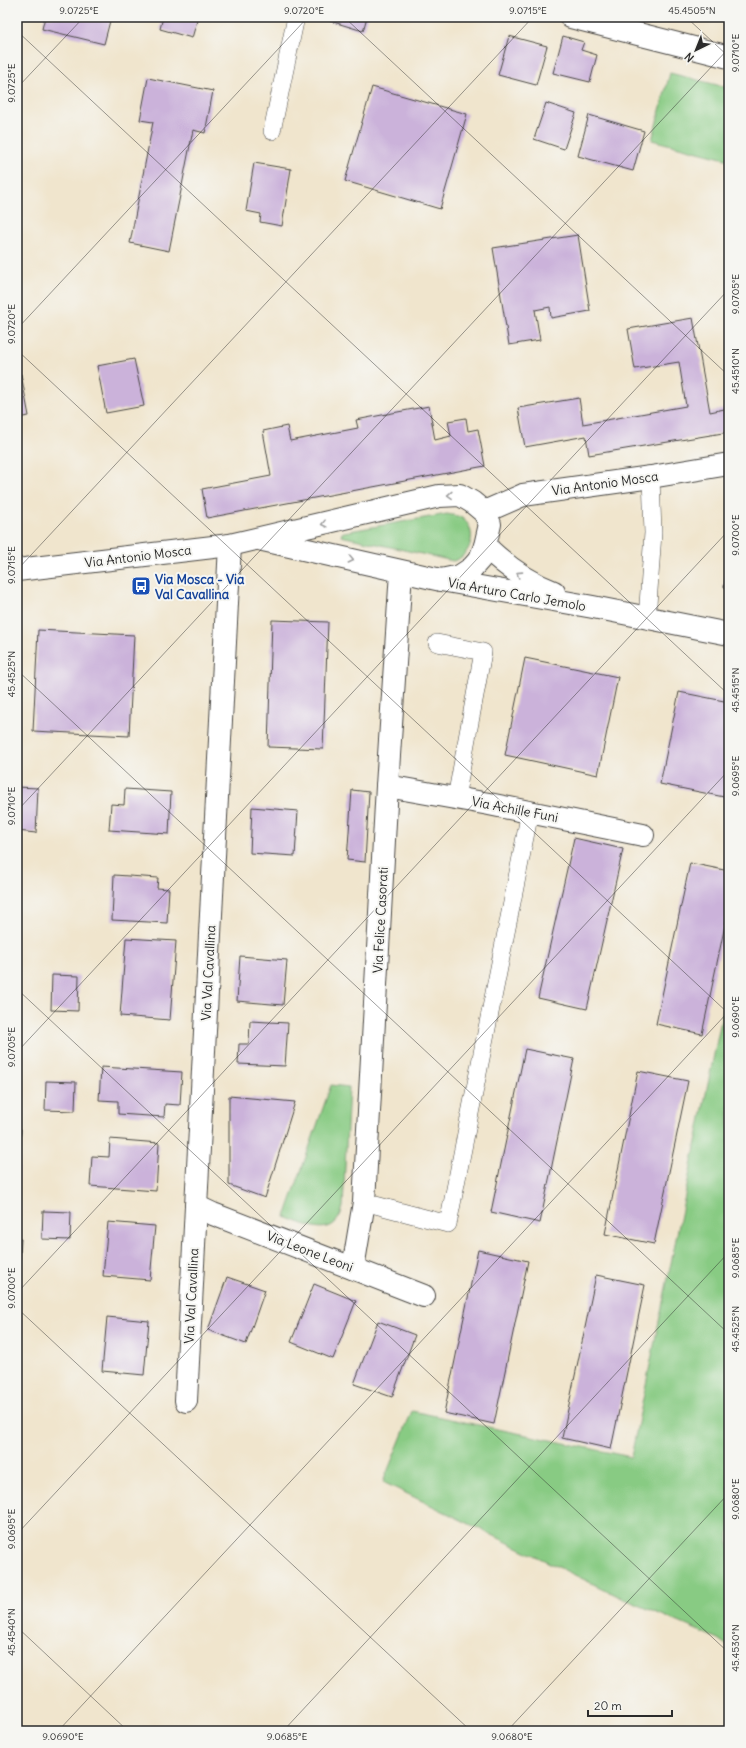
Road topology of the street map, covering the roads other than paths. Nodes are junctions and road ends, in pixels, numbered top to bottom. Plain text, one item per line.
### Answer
1 (296, 17) edge
2 (571, 17) edge
3 (729, 57) edge
4 (272, 131) dead end
5 (729, 464) edge
6 (651, 477) junction
7 (484, 512) junction
8 (258, 539) junction
9 (230, 545) junction
10 (485, 546) junction
11 (17, 570) edge
12 (401, 572) junction
13 (441, 580) junction
14 (593, 606) junction
15 (647, 618) junction
16 (729, 634) edge
17 (437, 644) dead end
18 (387, 786) junction
19 (456, 798) junction
20 (530, 812) junction
21 (643, 835) dead end
22 (364, 1202) junction
23 (196, 1206) junction
24 (354, 1268) junction
25 (424, 1296) dead end
26 (186, 1401) dead end

1 - 4 lane
2 - 3 street
5 - 6 street, Via Antonio Mosca
6 - 7 street, Via Antonio Mosca
6 - 15 lane
7 -> 8 street, Via Antonio Mosca
7 - 10 street
8 - 9 street, Via Antonio Mosca
8 -> 12 street, Via Arturo Carlo Jemolo
9 - 11 street, Via Antonio Mosca
9 - 23 street, Via Val Cavallina
10 - 13 street
14 -> 10 street, Via Arturo Carlo Jemolo
12 - 13 street, Via Arturo Carlo Jemolo
12 - 18 street, Via Felice Casorati
13 - 14 street, Via Arturo Carlo Jemolo
14 - 15 street, Via Arturo Carlo Jemolo
15 - 16 street, Via Arturo Carlo Jemolo
17 - 19 lane
18 - 19 street, Via Achille Funi
18 - 22 street, Via Felice Casorati
19 - 20 street, Via Achille Funi
20 - 21 street, Via Achille Funi
20 - 22 lane
22 - 24 street, Via Felice Casorati
23 - 24 street, Via Leone Leoni
23 - 26 street, Via Val Cavallina
24 - 25 street, Via Leone Leoni

